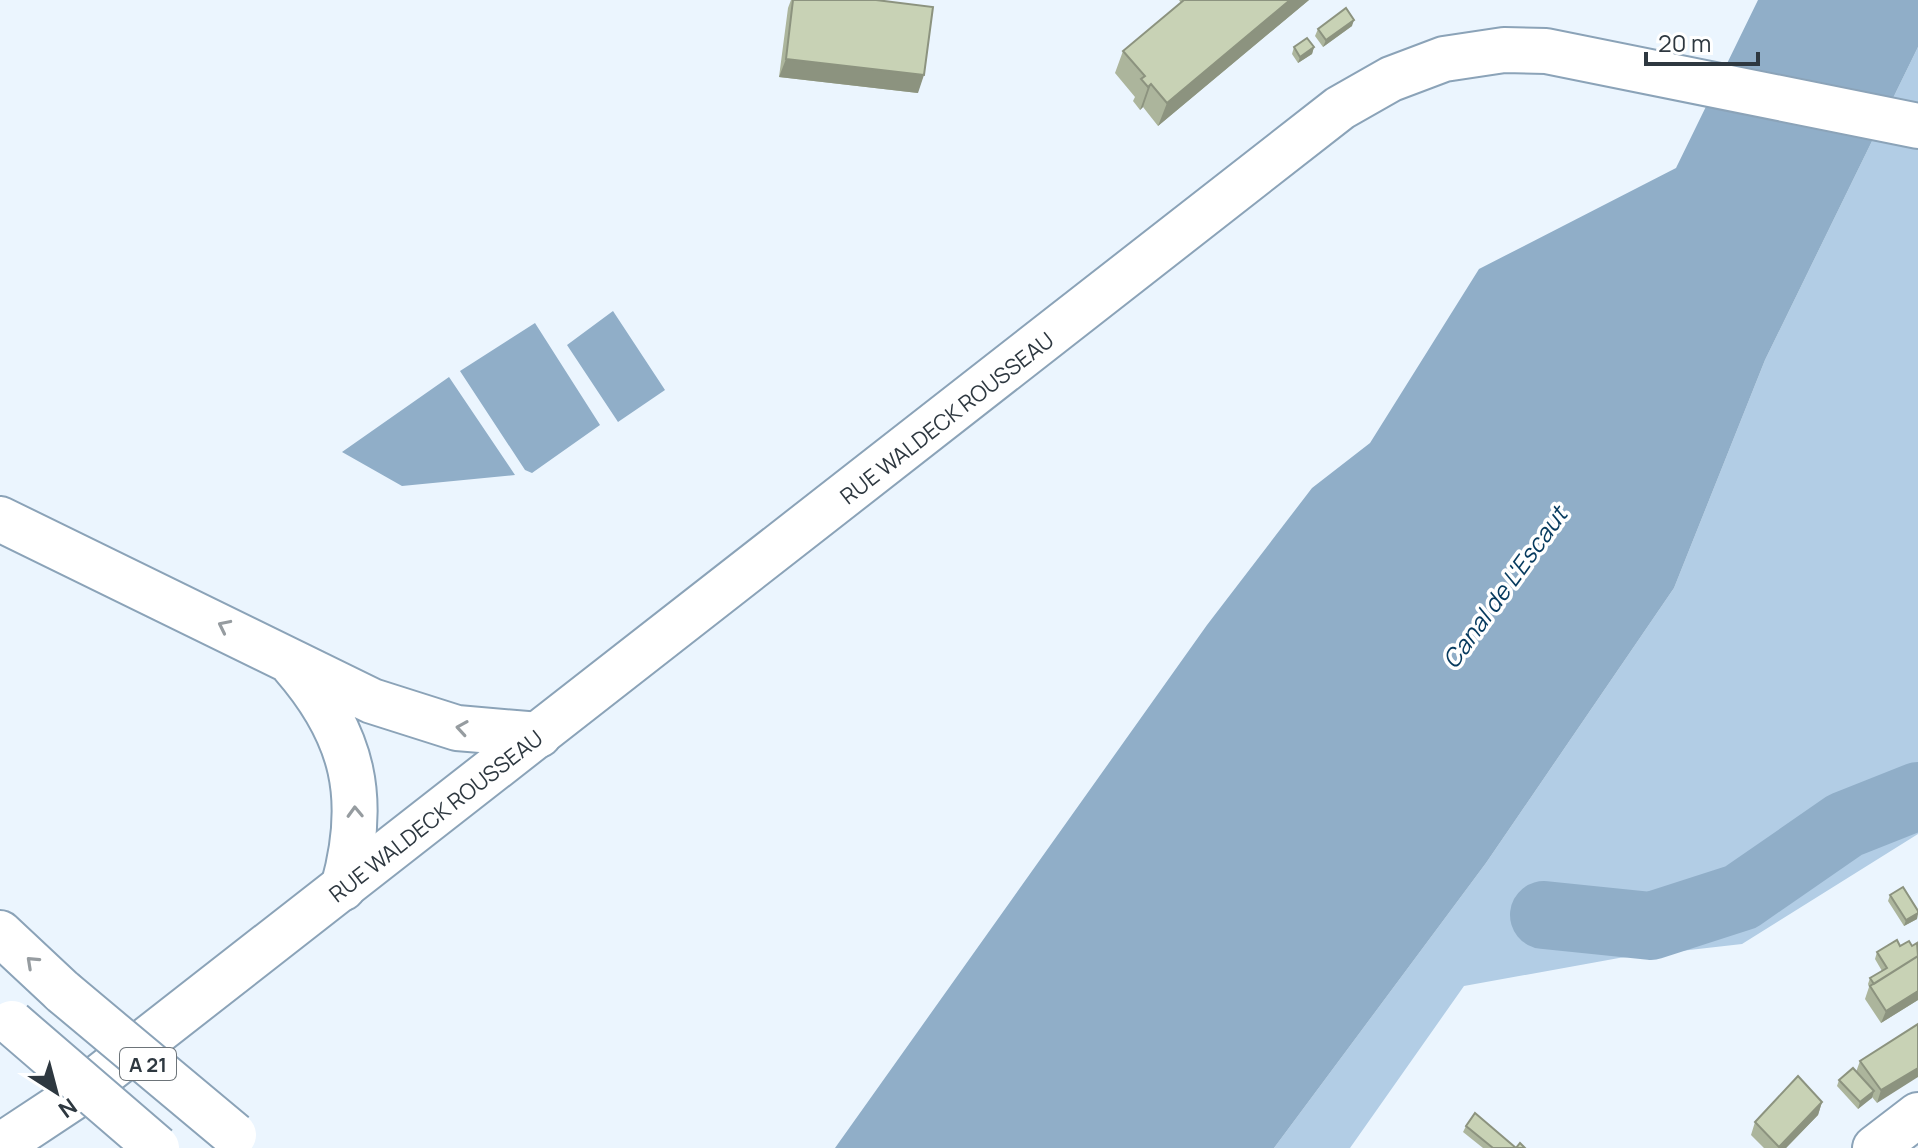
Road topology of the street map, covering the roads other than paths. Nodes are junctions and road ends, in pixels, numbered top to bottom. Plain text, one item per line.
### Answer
1 (1918, 126) edge
2 (0, 519) edge
3 (284, 655) junction
4 (539, 735) junction
5 (343, 888) junction
6 (0, 933) edge
7 (6, 1018) edge
8 (1918, 1115) edge
9 (242, 1141) edge
10 (0, 1146) edge
11 (157, 1148) edge
12 (1875, 1148) edge

1 - 4 main road, RUE WALDECK ROUSSEAU
3 -> 2 main road
4 -> 3 main road
5 -> 3 main road
4 - 5 main road, RUE WALDECK ROUSSEAU
5 - 10 main road, RUE WALDECK ROUSSEAU
9 -> 6 main road, A 21, bridge
7 - 11 main road, A 21, bridge
8 - 12 main road

